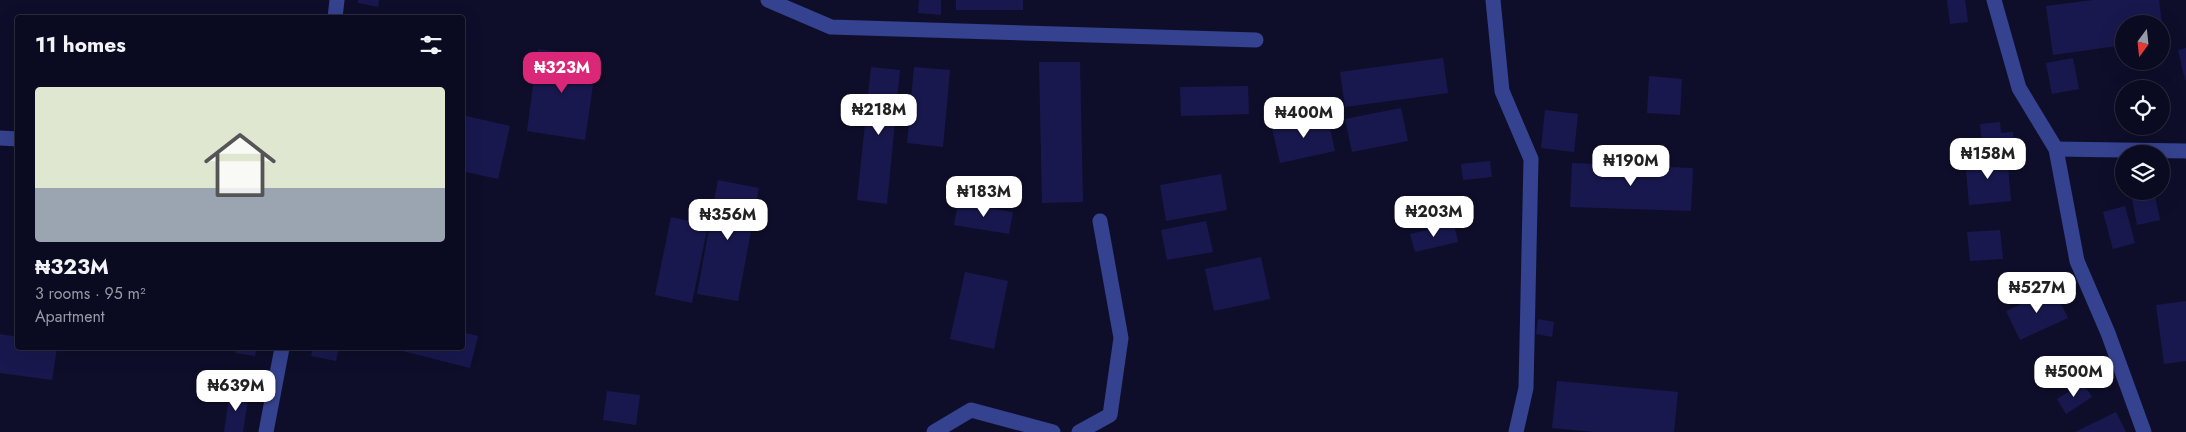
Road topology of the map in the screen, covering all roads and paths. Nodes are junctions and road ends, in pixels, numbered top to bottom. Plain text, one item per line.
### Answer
1 (337, 0) edge
2 (768, 0) edge
3 (1494, 0) edge
4 (1994, 0) edge
5 (334, 15) edge
6 (1256, 40) dead end
7 (0, 138) edge
8 (15, 139) edge
9 (2056, 149) junction
10 (2186, 151) edge
11 (1100, 221) dead end
12 (282, 350) edge
13 (266, 432) edge
14 (934, 432) edge
15 (1052, 432) edge
16 (1078, 432) edge
17 (1516, 432) edge
18 (2144, 432) edge

1 - 5 street
2 - 6 street
3 - 17 street
4 - 9 street
7 - 8 street
9 - 10 street
9 - 18 street
11 - 16 street
12 - 13 street
14 - 15 street

